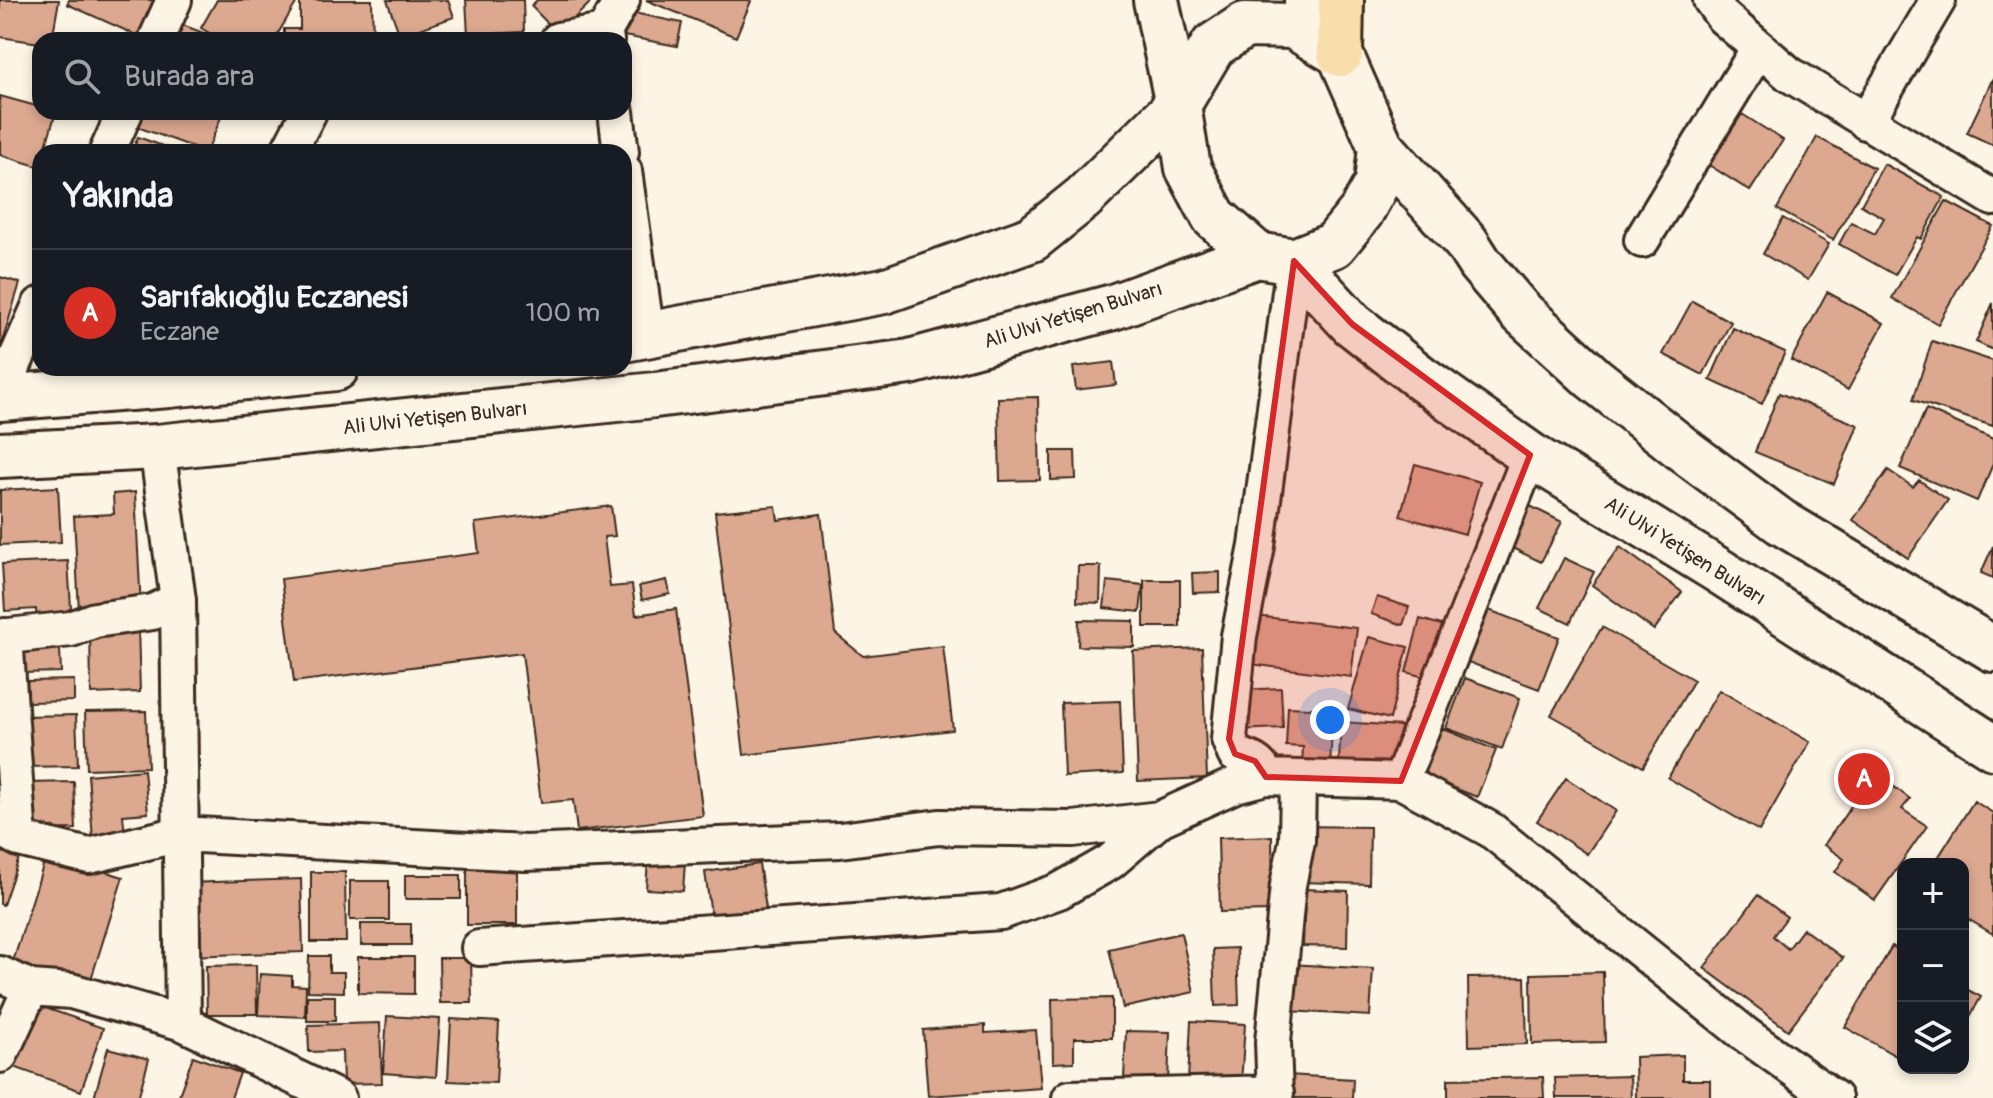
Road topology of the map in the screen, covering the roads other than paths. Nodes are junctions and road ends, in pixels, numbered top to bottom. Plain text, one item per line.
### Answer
1 (174, 0) edge
2 (622, 0) edge
3 (1156, 0) edge
4 (1307, 0) edge
5 (1341, 0) edge
6 (1711, 0) edge
7 (1938, 0) edge
8 (160, 32) edge
9 (607, 32) edge
10 (1759, 48) junction
11 (1340, 54) junction
12 (1178, 105) junction
13 (121, 120) edge
14 (305, 120) edge
15 (617, 120) edge
16 (1866, 122) junction
17 (111, 144) edge
18 (292, 144) edge
19 (620, 144) edge
20 (1381, 147) junction
21 (1993, 198) edge
22 (1642, 240) dead end
23 (1276, 258) junction
24 (632, 282) edge
25 (32, 323) edge
26 (636, 337) edge
27 (174, 376) edge
28 (0, 397) edge
29 (157, 447) junction
30 (0, 455) edge
31 (1530, 455) junction
32 (178, 600) junction
33 (2, 636) edge
34 (1993, 649) edge
35 (1993, 747) edge
36 (1282, 778) junction
37 (1401, 781) junction
38 (1160, 819) junction
39 (9, 834) edge
40 (180, 834) junction
41 (479, 948) dead end
42 (0, 974) edge
43 (31, 988) junction
44 (183, 1023) junction
45 (0, 1055) edge
46 (1276, 1096) edge
47 (338, 1098) edge
48 (1070, 1098) edge
49 (1834, 1098) edge

1 - 8 street
2 - 9 street
3 - 12 main road
4 - 11 main road
5 - 11 main road
6 - 10 street
7 - 16 street
10 - 16 street
10 - 22 street
11 - 12 main road
11 - 20 main road
12 - 23 main road
12 - 26 main road
13 - 17 street
14 - 18 street
15 - 19 street
16 - 21 street
20 - 23 main road
20 - 34 main road
23 - 29 main road, Ali Ulvi Yetişen Bulvarı
23 - 31 main road, Ali Ulvi Yetişen Bulvarı
23 - 36 street
24 - 26 street
25 - 28 street
27 - 28 main road
29 - 30 main road, Ali Ulvi Yetişen Bulvarı
29 - 32 street
31 - 35 main road, Ali Ulvi Yetişen Bulvarı
31 - 37 street
32 - 33 street
32 - 40 street
33 - 39 street
36 - 37 street
36 - 38 street
36 - 46 street
37 - 49 street
38 - 40 street
38 - 41 street
39 - 40 street
40 - 44 street
42 - 43 street
43 - 44 street
43 - 45 street
44 - 47 street
46 - 48 street

